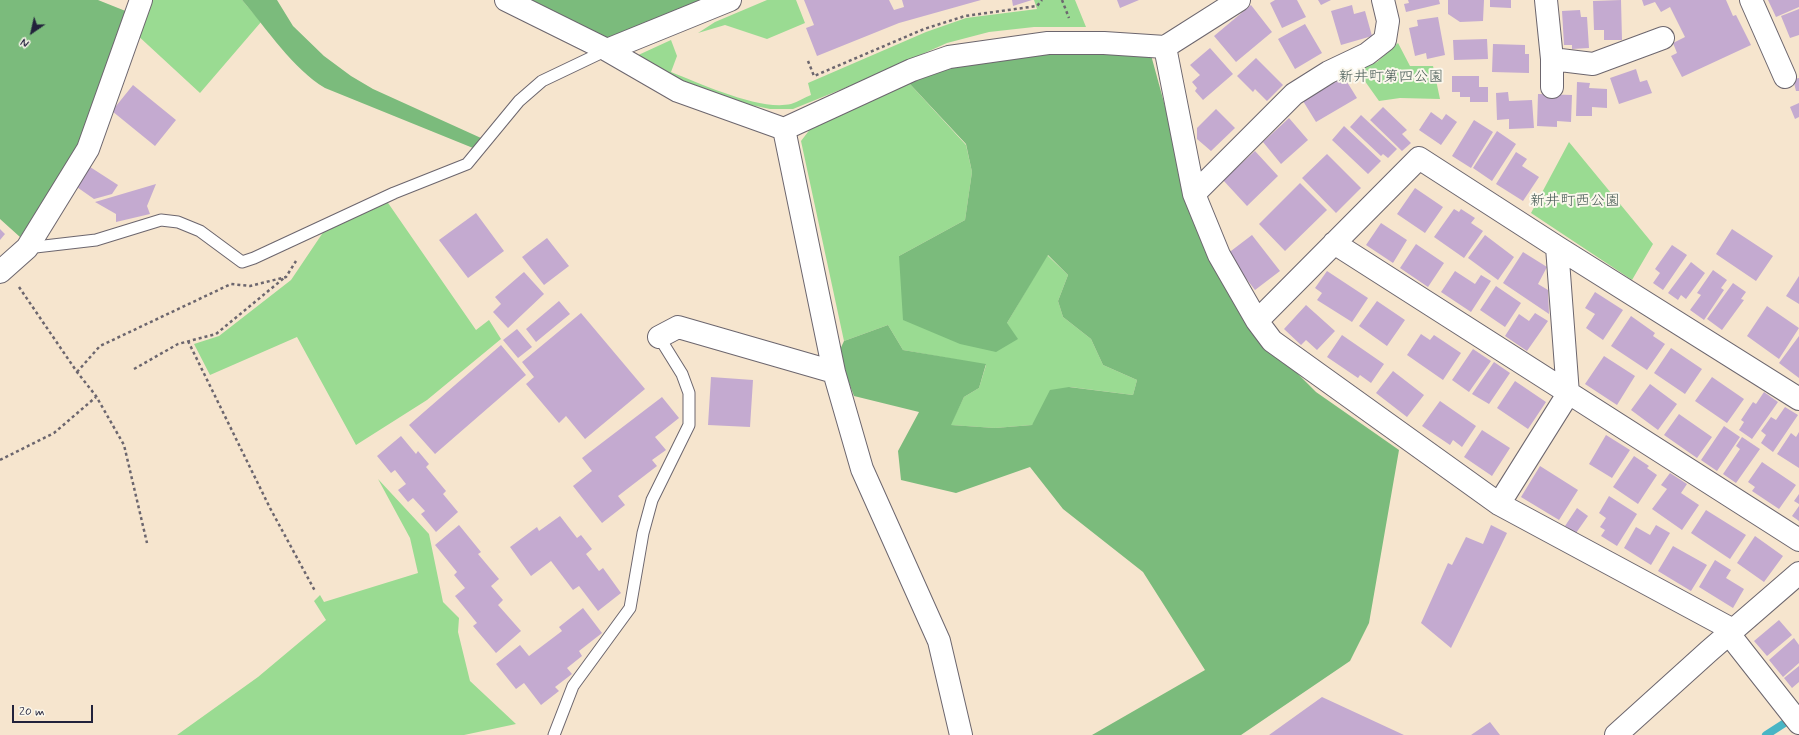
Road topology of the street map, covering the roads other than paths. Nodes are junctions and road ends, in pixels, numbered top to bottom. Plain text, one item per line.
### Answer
1 (141, 0) edge
2 (506, 0) edge
3 (730, 0) edge
4 (1239, 0) edge
5 (1383, 0) edge
6 (1546, 0) edge
7 (1751, 0) edge
8 (1663, 38) dead end
9 (1165, 47) junction
10 (607, 50) junction
11 (1552, 59) junction
12 (1785, 77) dead end
13 (1552, 87) dead end
14 (784, 130) junction
15 (1194, 194) junction
16 (1334, 242) junction
17 (1558, 247) junction
18 (27, 248) junction
19 (3, 269) edge
20 (1257, 321) junction
21 (659, 337) joint
22 (834, 372) junction
23 (1568, 394) junction
24 (1799, 398) edge
25 (1499, 504) junction
26 (1799, 540) edge
27 (1799, 573) edge
28 (1731, 632) junction
29 (1799, 723) edge
30 (554, 735) edge
31 (961, 735) edge
32 (1616, 735) edge

1 - 18 street
2 - 10 street
3 - 10 street
4 - 9 street
5 - 15 street
6 - 11 street
7 - 12 street
8 - 11 street
9 - 14 street
9 - 15 street
10 - 14 street
10 - 18 lane
11 - 13 street
14 - 22 street
15 - 20 street
16 - 17 street
16 - 20 street
16 - 23 street
17 - 23 street
17 - 24 street
18 - 19 street
20 - 25 street
21 - 22 street
21 - 30 lane
22 - 31 street
23 - 25 street
23 - 26 street
25 - 28 street
27 - 28 street
28 - 29 street
28 - 32 street

